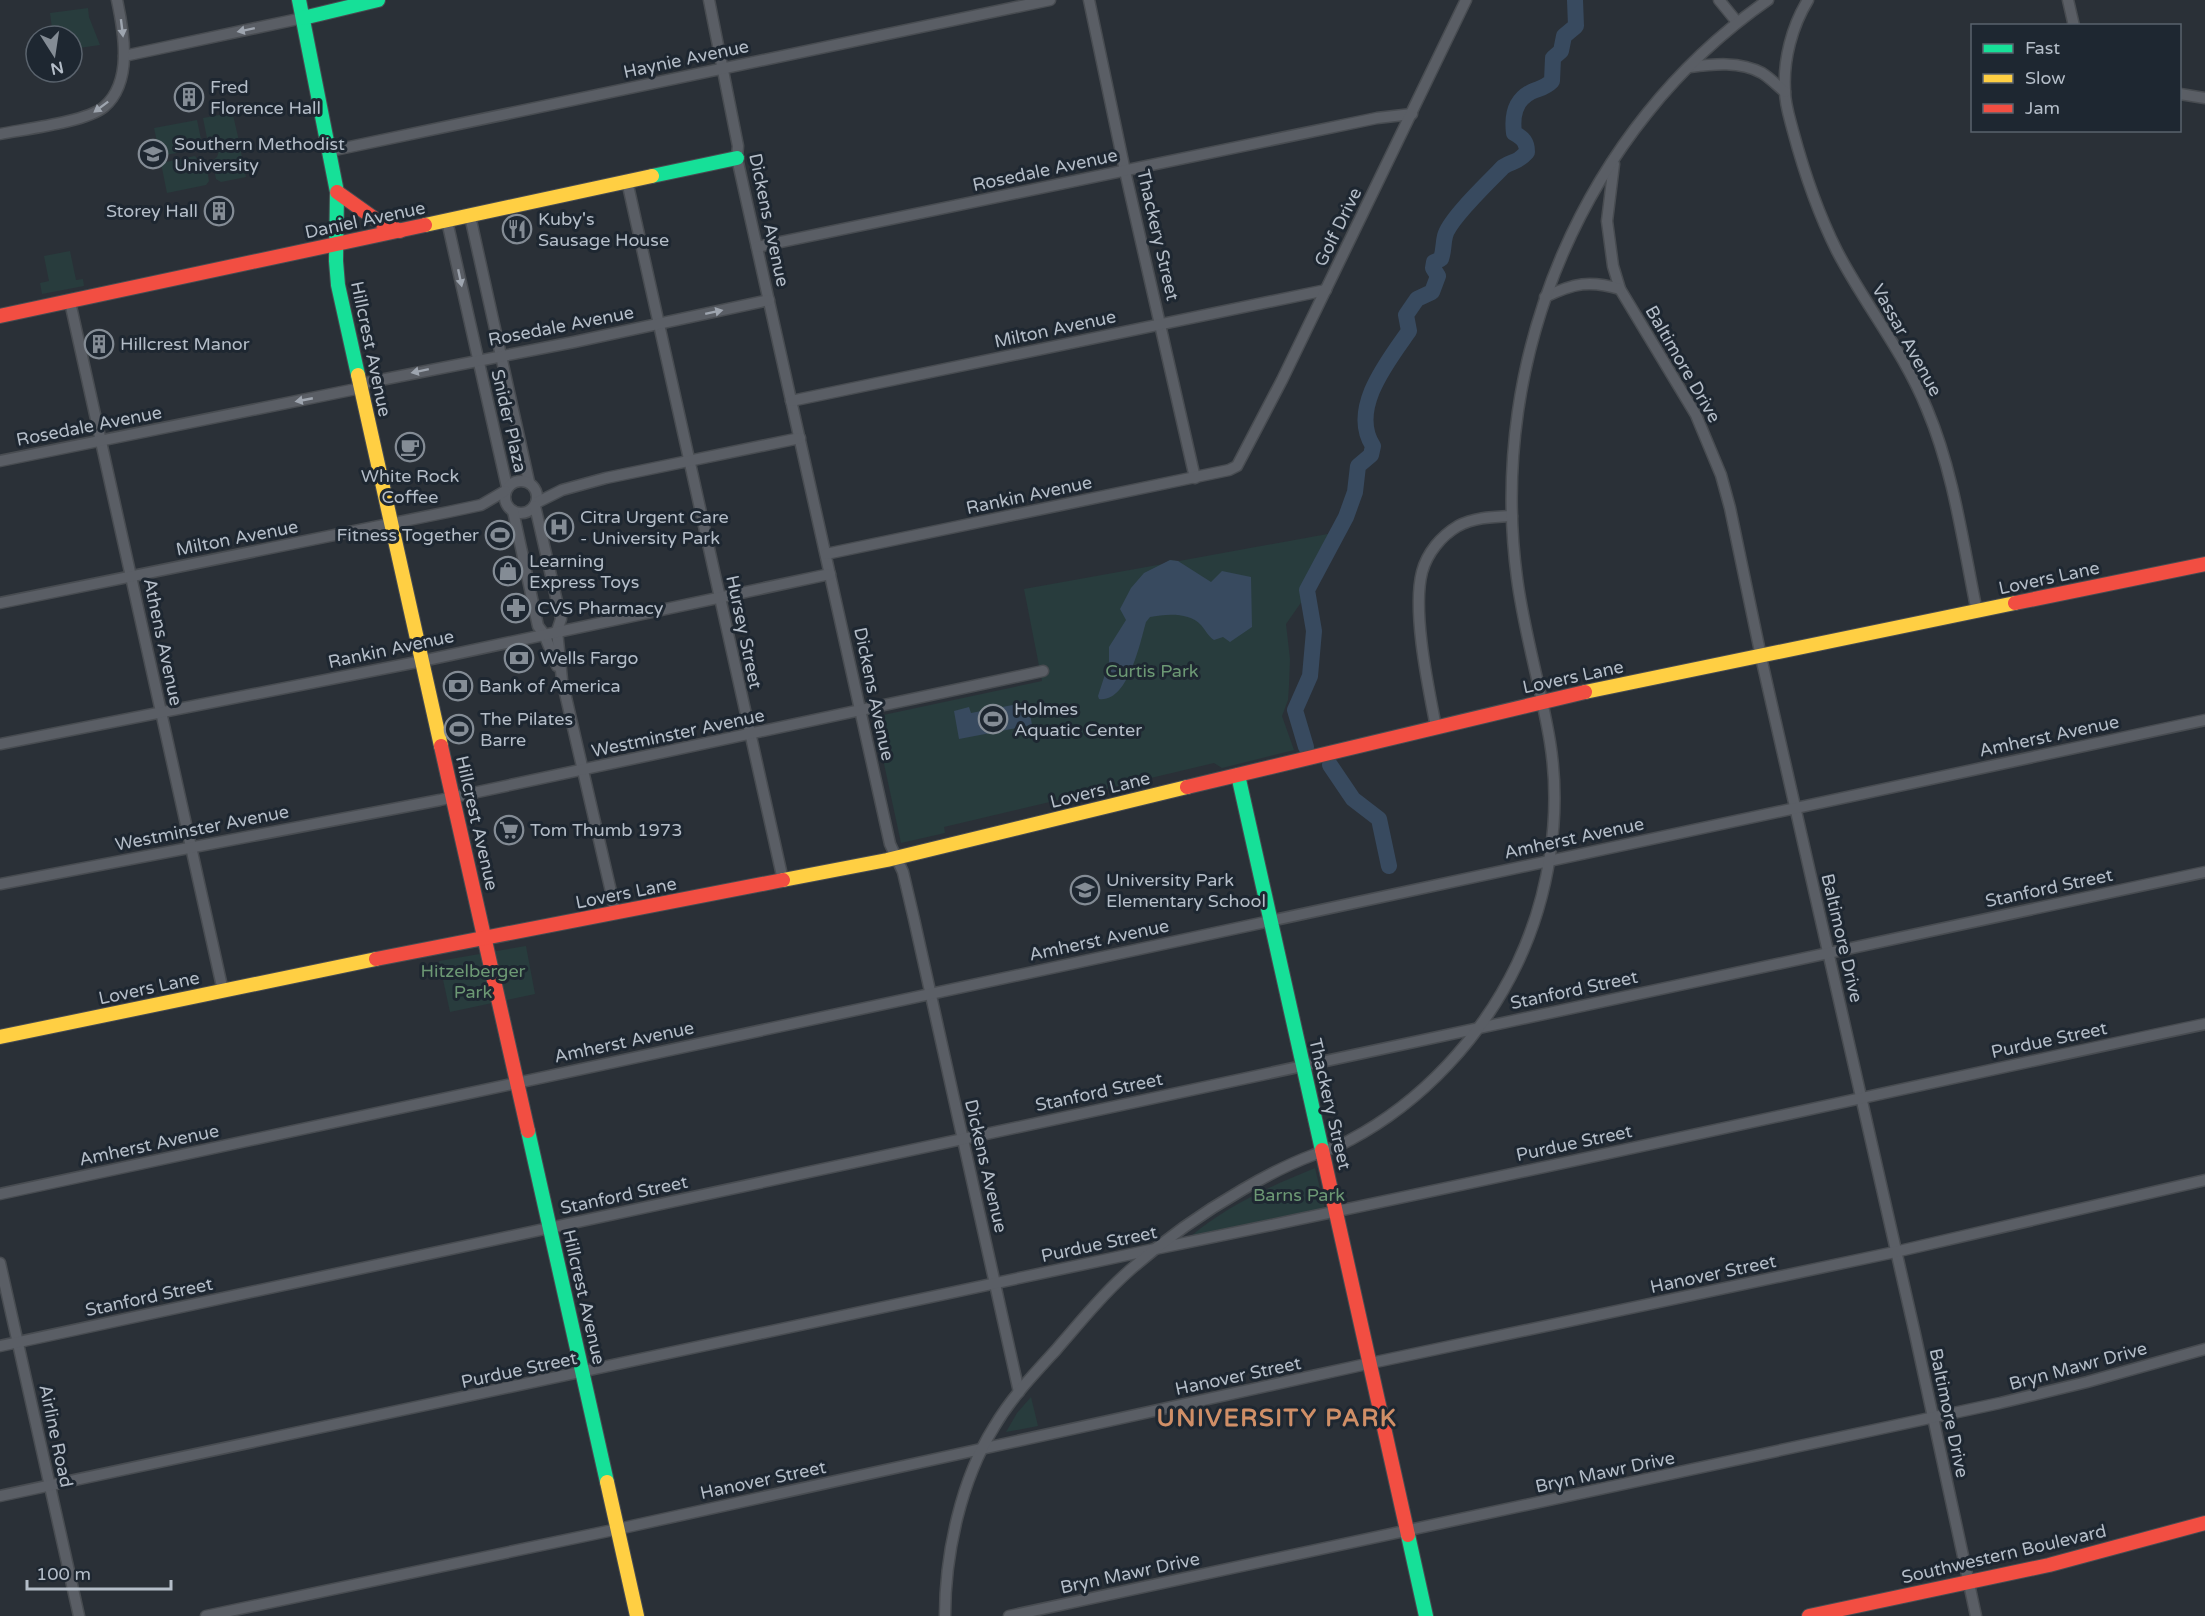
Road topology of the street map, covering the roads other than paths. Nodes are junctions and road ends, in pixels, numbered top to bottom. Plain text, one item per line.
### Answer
1 (117, 0) edge
2 (299, 0) edge
3 (378, 0) edge
4 (709, 0) edge
5 (1050, 0) edge
6 (1089, 0) edge
7 (1466, 0) edge
8 (1719, 0) edge
9 (1768, 0) edge
10 (1808, 0) edge
11 (2068, 0) edge
12 (303, 18) junction
13 (1737, 22) junction
14 (2074, 24) edge
15 (124, 56) junction
16 (1690, 67) junction
17 (723, 69) junction
18 (1785, 92) junction
19 (2181, 94) edge
20 (2205, 98) edge
21 (1412, 114) junction
22 (0, 134) edge
23 (330, 151) junction
24 (737, 158) junction
25 (1614, 160) junction
26 (1125, 171) junction
27 (627, 181) junction
28 (337, 192) junction
29 (470, 216) junction
30 (447, 221) junction
31 (400, 231) junction
32 (338, 245) junction
33 (757, 247) junction
34 (1620, 289) junction
35 (1326, 290) junction
36 (1545, 297) junction
37 (769, 300) junction
38 (70, 302) junction
39 (0, 316) edge
40 (659, 324) junction
41 (1160, 324) junction
42 (501, 356) junction
43 (477, 360) junction
44 (361, 386) junction
45 (791, 401) junction
46 (800, 438) junction
47 (100, 440) junction
48 (0, 461) edge
49 (689, 461) junction
50 (1237, 466) joint
51 (1195, 478) junction
52 (531, 484) junction
53 (506, 489) junction
54 (562, 490) junction
55 (536, 504) junction
56 (481, 505) junction
57 (511, 510) junction
58 (1512, 516) junction
59 (392, 524) junction
60 (826, 554) junction
61 (2205, 564) edge
62 (830, 574) junction
63 (132, 576) junction
64 (720, 597) junction
65 (0, 603) edge
66 (1977, 612) junction
67 (557, 631) junction
68 (544, 634) junction
69 (1761, 657) junction
70 (422, 661) junction
71 (1043, 671) dead end
72 (562, 680) junction
73 (1542, 701) junction
74 (861, 710) junction
75 (162, 712) junction
76 (2205, 720) edge
77 (1436, 727) junction
78 (750, 734) junction
79 (0, 744) edge
80 (583, 770) junction
81 (1238, 775) junction
82 (453, 797) junction
83 (1795, 807) junction
84 (192, 846) junction
85 (897, 858) junction
86 (1549, 860) junction
87 (2205, 872) edge
88 (783, 880) junction
89 (0, 885) edge
90 (616, 913) junction
91 (1270, 920) junction
92 (485, 937) junction
93 (1828, 953) junction
94 (223, 991) junction
95 (931, 993) junction
96 (2205, 1024) edge
97 (1479, 1028) junction
98 (0, 1037) edge
99 (1303, 1066) junction
100 (517, 1081) junction
101 (1861, 1096) junction
102 (962, 1138) junction
103 (1323, 1152) junction
104 (2205, 1180) edge
105 (0, 1194) edge
106 (1336, 1212) junction
107 (550, 1227) junction
108 (1155, 1249) junction
109 (1895, 1252) junction
110 (0, 1263) edge
111 (996, 1284) junction
112 (18, 1342) junction
113 (0, 1346) edge
114 (2205, 1349) edge
115 (1371, 1364) junction
116 (583, 1373) junction
117 (1019, 1392) junction
118 (1933, 1417) junction
119 (982, 1449) junction
120 (50, 1486) junction
121 (0, 1496) edge
122 (2205, 1523) edge
123 (618, 1529) junction
124 (1408, 1531) junction
125 (1969, 1582) junction
126 (79, 1616) edge
127 (206, 1616) edge
128 (637, 1616) edge
129 (945, 1616) edge
130 (1009, 1616) edge
131 (1426, 1616) edge
132 (1809, 1616) edge
133 (1976, 1616) edge

1 -> 15 street
2 - 12 street, Hillcrest Avenue
3 - 12 street
4 - 17 street, Dickens Avenue
5 - 17 street, Haynie Avenue
6 - 26 street, Thackery Street
7 - 21 street, Golf Drive
8 - 13 street
9 - 13 street
10 - 18 street, Vassar Avenue
11 - 14 street
12 -> 15 street
12 - 23 street, Hillcrest Avenue
13 - 16 street
15 -> 22 street
16 - 18 street
16 - 25 street
17 - 23 street, Haynie Avenue
17 - 24 street, Dickens Avenue
18 - 66 street, Vassar Avenue
19 - 20 street
21 - 26 street, Rosedale Avenue
21 - 35 street, Golf Drive
23 - 28 street, Hillcrest Avenue
24 - 27 street, Daniel Avenue
24 - 33 street, Dickens Avenue
25 - 34 street, Baltimore Drive
25 - 36 street
26 - 33 street, Rosedale Avenue
26 - 41 street, Thackery Street
27 - 29 street, Daniel Avenue
27 - 40 street, Hursey Street
28 - 31 street
28 - 32 street, Hillcrest Avenue
29 - 30 street, Daniel Avenue
29 - 42 street, Snider Plaza
30 - 31 street, Daniel Avenue
30 -> 43 street, Snider Plaza
31 - 32 street, Daniel Avenue
32 - 38 street, Daniel Avenue
32 - 44 street, Hillcrest Avenue
33 - 37 street, Dickens Avenue
34 - 36 street
34 - 69 street, Baltimore Drive
35 - 41 street, Milton Avenue
35 - 50 street, Golf Drive
36 - 58 street
40 -> 37 street, Rosedale Avenue
37 - 45 street, Dickens Avenue
38 - 39 street, Daniel Avenue
38 - 47 street, Athens Avenue
40 - 42 street, Rosedale Avenue
40 - 49 street, Hursey Street
41 - 45 street, Milton Avenue
41 - 51 street, Thackery Street
42 - 43 street, Rosedale Avenue
42 - 52 street, Snider Plaza
43 -> 44 street, Rosedale Avenue
43 - 53 street, Snider Plaza
44 -> 47 street, Rosedale Avenue
44 - 59 street, Hillcrest Avenue
45 - 46 street, Dickens Avenue
46 - 49 street
46 - 60 street, Dickens Avenue
47 - 48 street, Rosedale Avenue
47 - 63 street, Athens Avenue
49 - 54 street
49 - 64 street, Hursey Street
50 - 51 street, Rankin Avenue
51 - 60 street, Rankin Avenue
52 - 53 street
52 - 54 street
52 - 55 street
53 - 56 street, Milton Avenue
53 - 57 street
54 - 55 street
55 - 57 street
55 - 67 street
56 - 57 street, Milton Avenue
56 - 59 street, Milton Avenue
57 - 68 street
58 - 73 street
58 - 77 street
59 - 63 street, Milton Avenue
59 - 70 street, Hillcrest Avenue
60 - 62 street, Dickens Avenue
61 - 66 street, Lovers Lane
62 - 64 street, Rankin Avenue
62 - 74 street, Dickens Avenue
63 - 65 street, Milton Avenue
63 - 75 street, Athens Avenue
64 - 67 street, Rankin Avenue
64 - 78 street, Hursey Street
66 - 69 street, Lovers Lane
67 - 68 street, Rankin Avenue
67 - 72 street
68 - 70 street, Rankin Avenue
68 - 72 street
69 - 73 street, Lovers Lane
69 - 83 street, Baltimore Drive
70 - 75 street, Rankin Avenue
70 - 82 street, Hillcrest Avenue
71 - 74 street, Westminster Avenue
72 - 80 street
73 - 77 street, Lovers Lane
73 - 86 street
74 - 78 street, Westminster Avenue
74 - 85 street, Dickens Avenue
75 - 79 street, Rankin Avenue
75 - 84 street, Athens Avenue
76 - 83 street, Amherst Avenue
77 - 81 street, Lovers Lane
78 - 80 street, Westminster Avenue
78 - 88 street, Hursey Street
80 - 82 street, Westminster Avenue
80 - 90 street
81 - 85 street, Lovers Lane
81 - 91 street, Thackery Street
82 - 84 street, Westminster Avenue
82 - 92 street, Hillcrest Avenue
83 - 86 street, Amherst Avenue
83 - 93 street, Baltimore Drive
84 - 89 street, Westminster Avenue
84 - 94 street, Athens Avenue
85 - 88 street, Lovers Lane
85 - 95 street, Dickens Avenue
86 - 91 street, Amherst Avenue
86 - 97 street
87 - 93 street, Stanford Street
88 - 90 street, Lovers Lane
90 - 92 street, Lovers Lane
91 - 95 street, Amherst Avenue
91 - 99 street, Thackery Street
92 - 94 street, Lovers Lane
92 - 100 street, Hillcrest Avenue
93 - 97 street, Stanford Street
93 - 101 street, Baltimore Drive
94 - 98 street, Lovers Lane
95 - 100 street, Amherst Avenue
95 - 102 street, Dickens Avenue
96 - 101 street, Purdue Street
97 - 99 street, Stanford Street
97 - 103 street
99 - 102 street, Stanford Street
99 - 103 street, Thackery Street
100 - 105 street, Amherst Avenue
100 - 107 street, Hillcrest Avenue
101 - 106 street, Purdue Street
101 - 109 street, Baltimore Drive
102 - 107 street, Stanford Street
102 - 111 street, Dickens Avenue
103 - 106 street, Thackery Street
103 - 108 street
104 - 109 street, Hanover Street
106 - 108 street, Purdue Street
106 - 115 street, Thackery Street
107 - 112 street, Stanford Street
107 - 116 street, Hillcrest Avenue
108 - 111 street, Purdue Street
108 - 117 street
109 - 115 street, Hanover Street
109 - 118 street, Baltimore Drive
110 - 112 street, Airline Road
111 - 116 street, Purdue Street
111 - 117 street, Dickens Avenue
112 - 113 street, Stanford Street
112 - 120 street, Airline Road
114 - 118 street, Bryn Mawr Drive
115 - 119 street, Hanover Street
115 - 124 street, Thackery Street
116 - 120 street, Purdue Street
116 - 123 street, Hillcrest Avenue
117 - 119 street
118 - 124 street, Bryn Mawr Drive
118 - 125 street, Baltimore Drive
119 - 123 street, Hanover Street
119 - 129 street
120 - 121 street, Purdue Street
120 - 126 street, Airline Road
122 - 125 street, Southwestern Boulevard
123 - 127 street, Hanover Street
123 - 128 street, Hillcrest Avenue
124 - 130 street, Bryn Mawr Drive
124 - 131 street, Thackery Street
125 - 132 street, Southwestern Boulevard
125 - 133 street, Baltimore Drive

